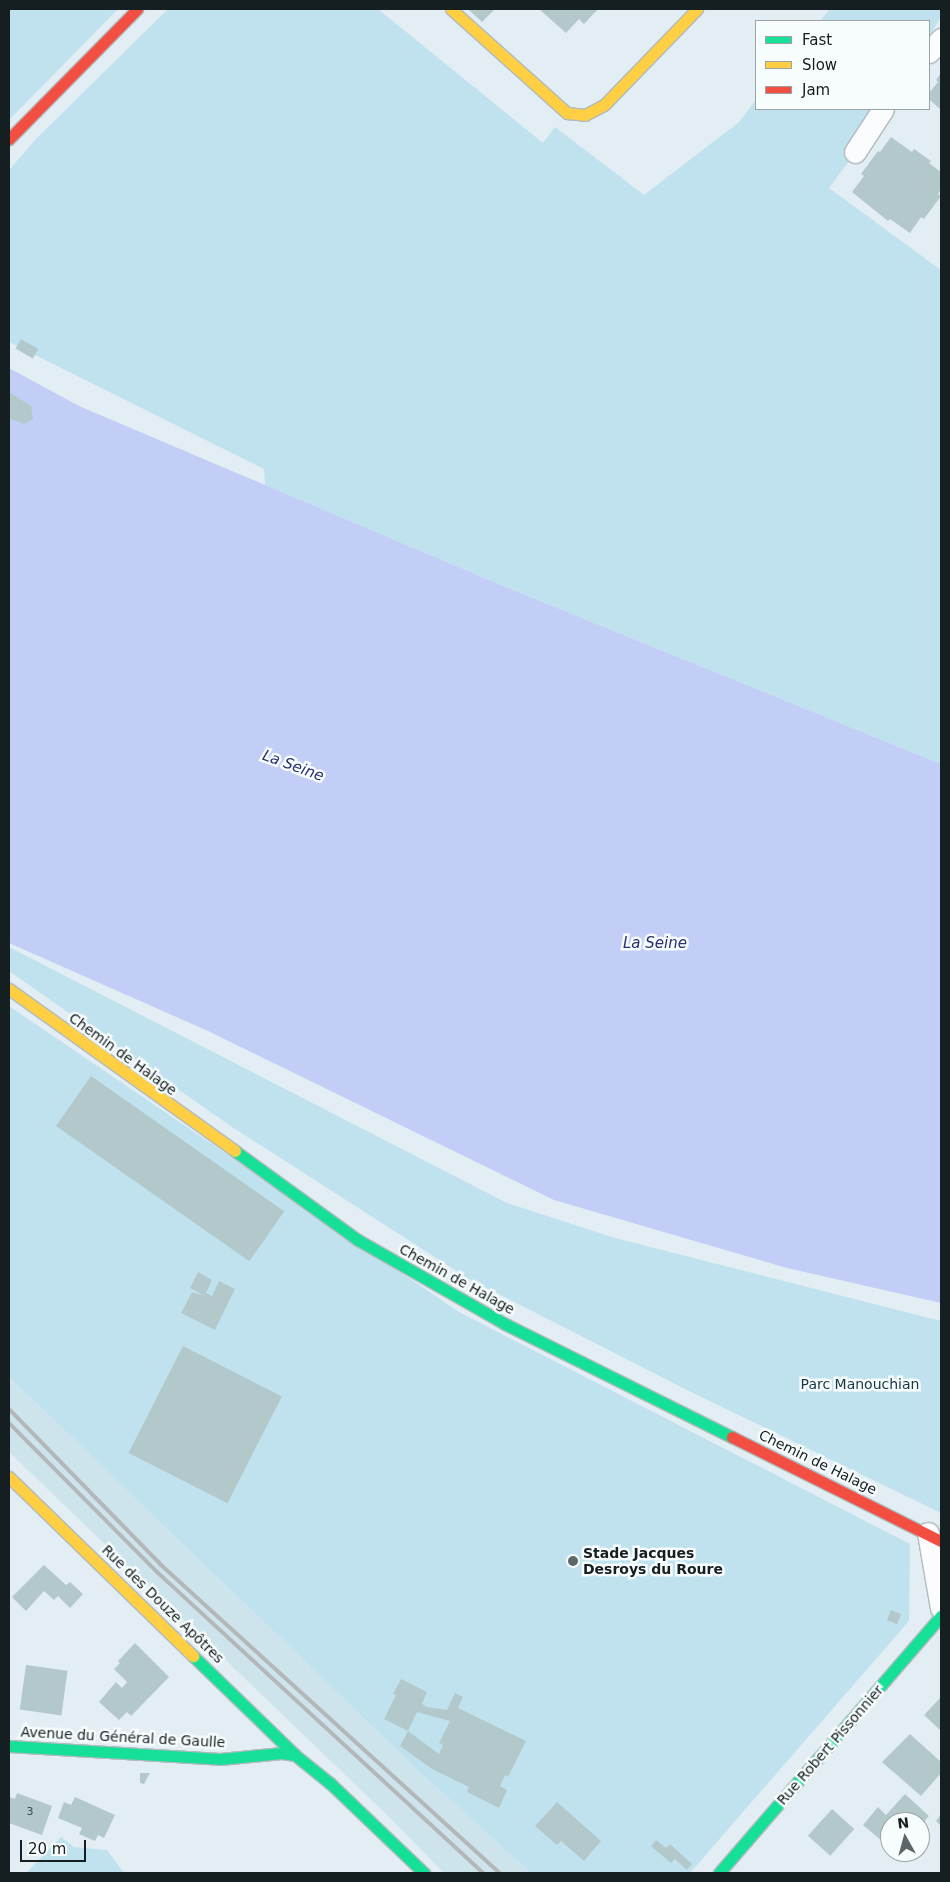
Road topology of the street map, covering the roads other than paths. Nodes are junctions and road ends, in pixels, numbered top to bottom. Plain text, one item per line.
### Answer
1 (136, 9) edge
2 (451, 9) edge
3 (697, 9) edge
4 (941, 39) edge
5 (930, 51) edge
6 (882, 110) edge
7 (9, 139) edge
8 (855, 152) dead end
9 (9, 989) edge
10 (9, 1476) edge
11 (935, 1537) edge
12 (941, 1608) edge
13 (941, 1616) edge
14 (9, 1746) edge
15 (295, 1755) junction
16 (424, 1873) edge
17 (719, 1873) edge

1 - 7 street
2 - 3 street
4 - 5 street
6 - 8 street
9 - 11 street, Chemin de Halage
10 - 15 street, Rue des Douze Apôtres
11 - 12 street
13 - 17 street, Rue Robert Pissonnier
14 - 15 street, Avenue du Général de Gaulle
15 - 16 street, Rue des Douze Apôtres

